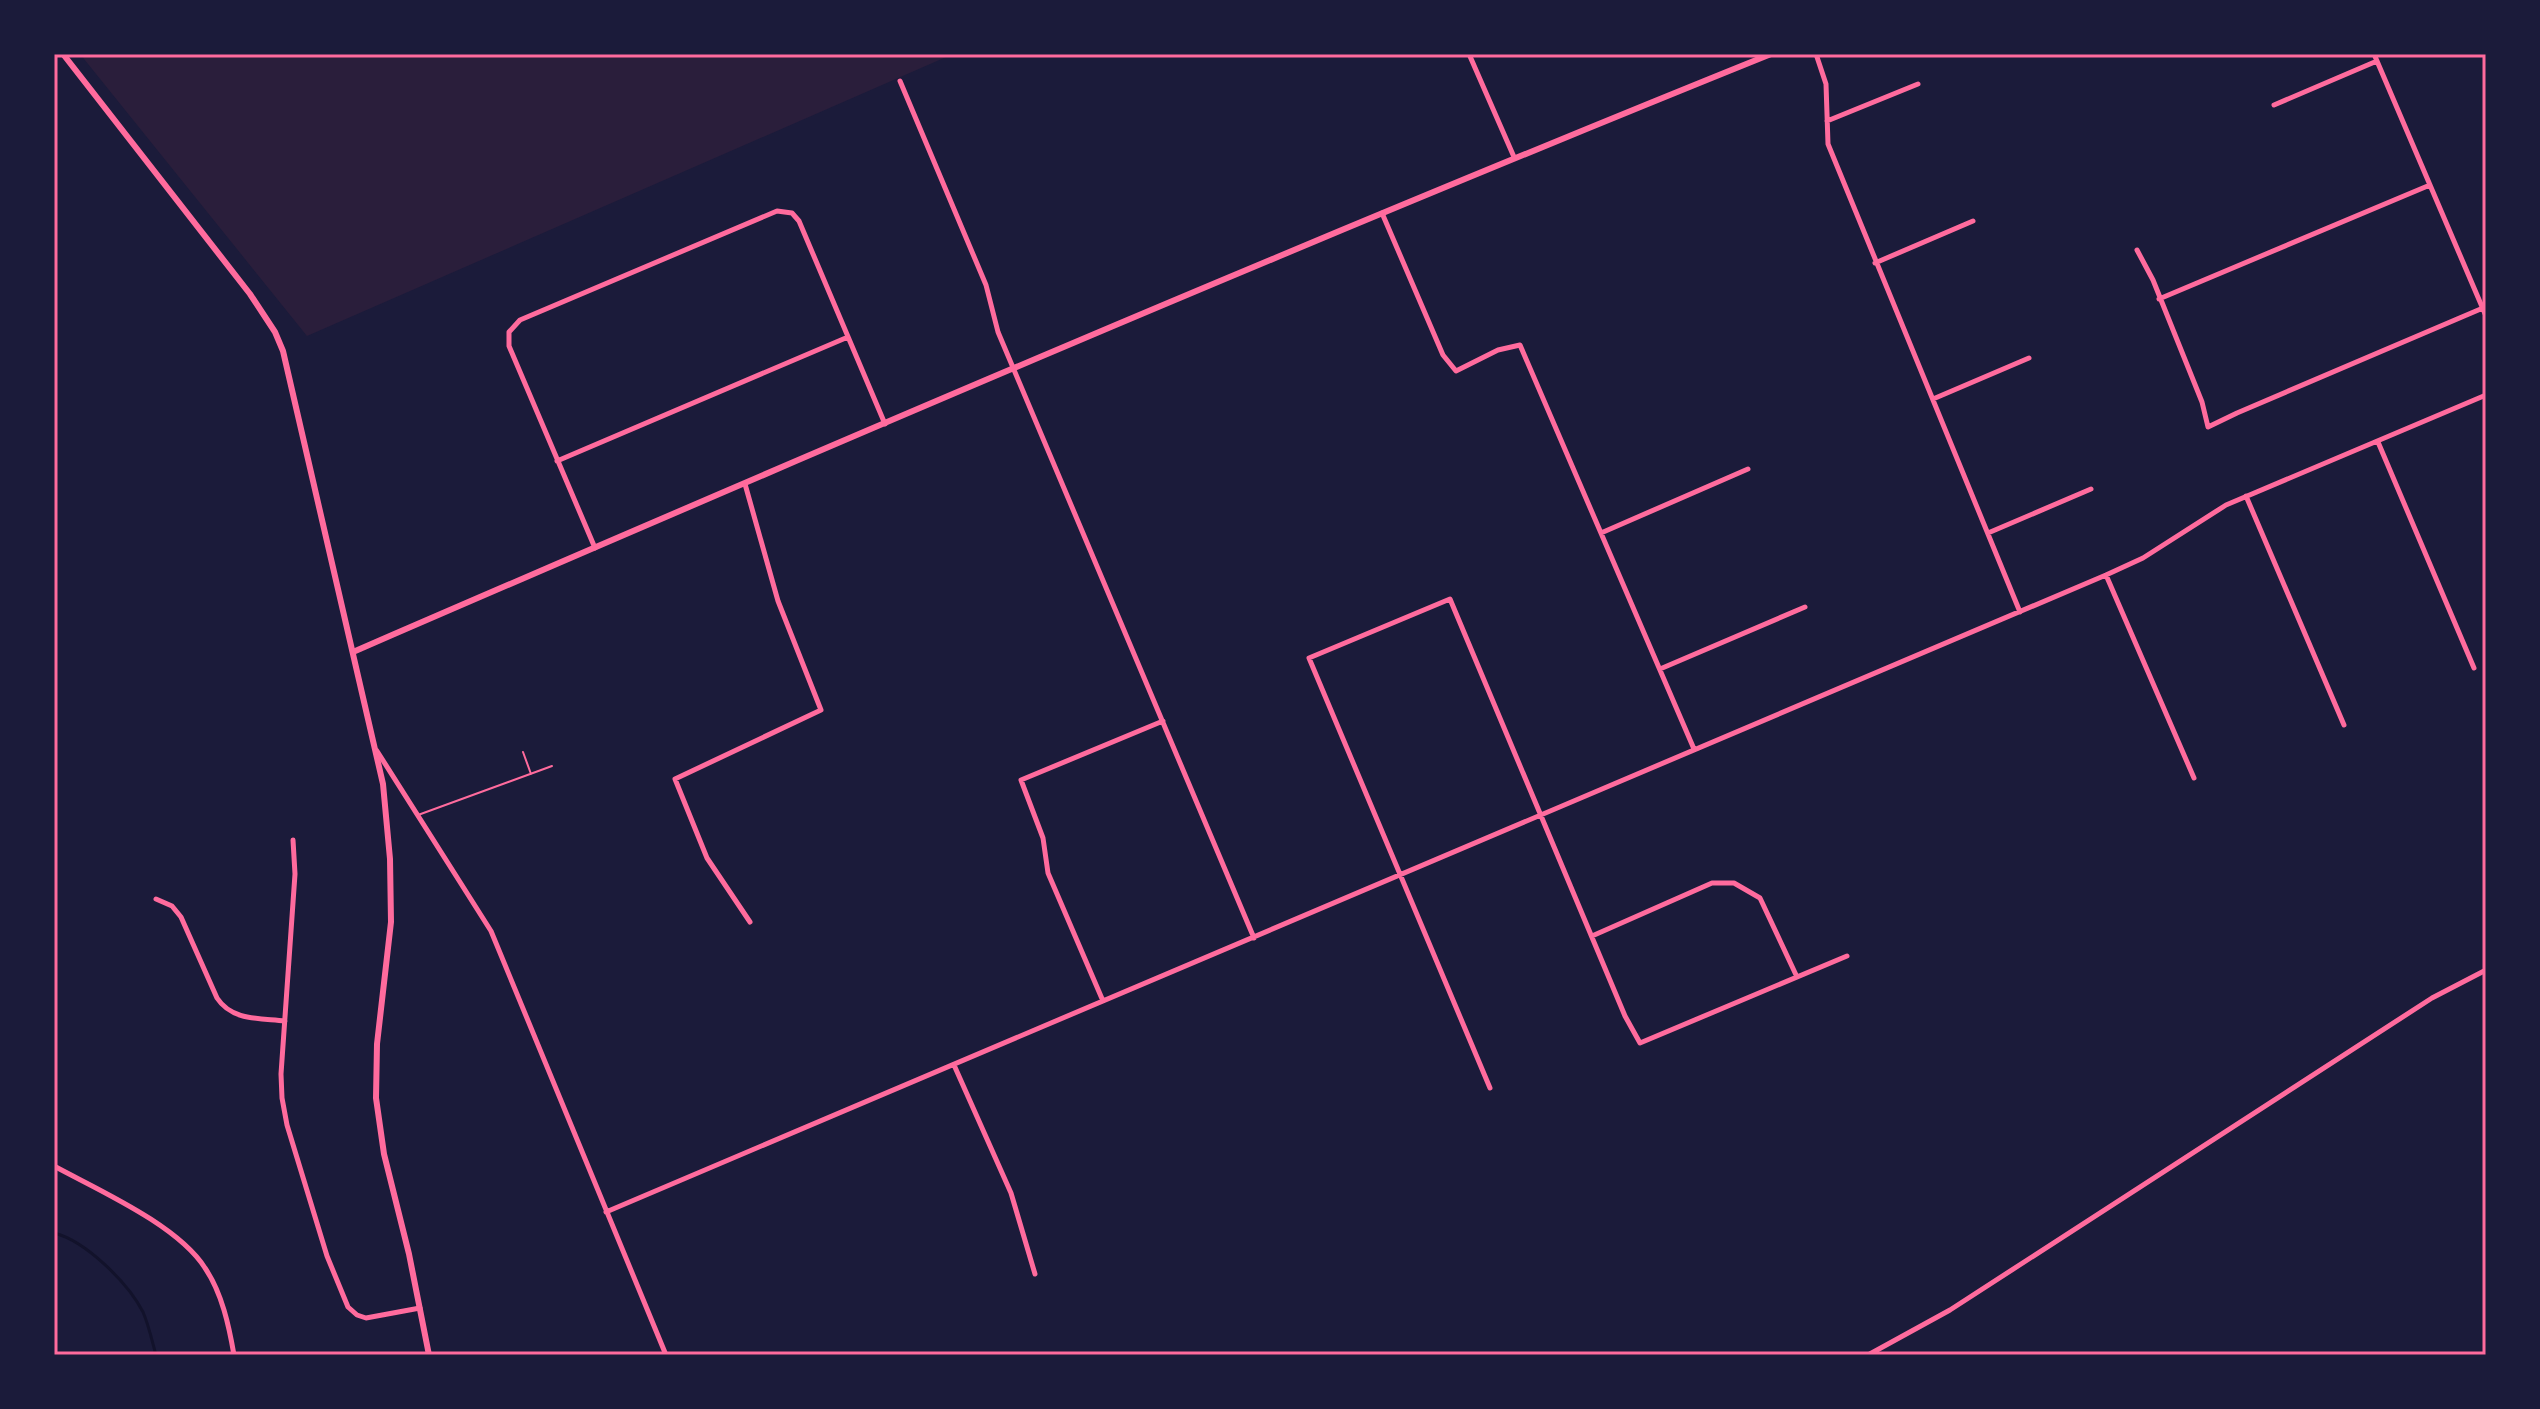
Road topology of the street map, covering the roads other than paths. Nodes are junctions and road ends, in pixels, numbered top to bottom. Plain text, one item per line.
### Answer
1 (63, 54) edge
2 (1469, 54) edge
3 (1771, 54) edge
4 (1816, 54) edge
5 (2374, 54) edge
6 (2377, 61) junction
7 (900, 81) dead end
8 (1918, 84) dead end
9 (2274, 105) dead end
10 (1827, 121) junction
11 (1514, 157) junction
12 (2430, 185) junction
13 (1382, 213) junction
14 (1973, 221) dead end
15 (2137, 250) dead end
16 (1875, 263) junction
17 (2159, 299) junction
18 (2483, 308) junction
19 (2486, 316) edge
20 (848, 337) junction
21 (2029, 358) dead end
22 (1013, 367) junction
23 (2486, 395) edge
24 (1933, 399) junction
25 (885, 424) junction
26 (2378, 442) junction
27 (557, 461) junction
28 (1748, 469) dead end
29 (745, 484) junction
30 (2091, 489) dead end
31 (2246, 496) junction
32 (1601, 533) junction
33 (1988, 533) junction
34 (595, 548) junction
35 (2106, 575) junction
36 (1805, 607) dead end
37 (2020, 612) junction
38 (353, 652) junction
39 (2474, 668) dead end
40 (1660, 669) junction
41 (1163, 721) junction
42 (2344, 725) dead end
43 (1694, 749) junction
44 (377, 751) junction
45 (523, 752) dead end
46 (552, 766) dead end
47 (531, 774) junction
48 (2194, 778) dead end
49 (418, 815) junction
50 (1541, 815) junction
51 (293, 840) dead end
52 (1400, 876) junction
53 (156, 899) dead end
54 (750, 922) dead end
55 (1592, 936) junction
56 (1254, 938) junction
57 (1847, 956) dead end
58 (2486, 970) edge
59 (1797, 977) junction
60 (1103, 1001) junction
61 (285, 1021) junction
62 (954, 1065) junction
63 (1490, 1088) dead end
64 (54, 1166) edge
65 (606, 1212) junction
66 (1035, 1274) dead end
67 (420, 1308) junction
68 (234, 1355) edge
69 (429, 1355) edge
70 (666, 1355) edge
71 (1868, 1355) edge

1 - 38 street
2 - 11 street
3 - 11 street
4 - 10 street
5 - 6 street
6 - 9 street
6 - 12 street
7 - 22 street
8 - 10 street
10 - 16 street
11 - 13 street
12 - 17 street
12 - 18 street
13 - 22 street
13 - 32 street
14 - 16 street
15 - 17 street
16 - 24 street
17 - 18 street
18 - 19 street
20 - 25 street
20 - 27 street
20 - 27 street
21 - 24 street
22 - 25 street
22 - 41 street
23 - 26 street
24 - 33 street
25 - 29 street
26 - 31 street
26 - 39 street
27 - 34 street
28 - 32 street
29 - 34 street
29 - 54 street
30 - 33 street
31 - 35 street
31 - 42 street
32 - 40 street
33 - 37 street
34 - 38 street
35 - 37 street
35 - 48 street
36 - 40 street
37 - 43 street
38 - 44 street
40 - 43 street
41 - 56 street
41 - 60 street
43 - 50 street
44 - 49 street
44 - 67 street
45 - 47 lane
46 - 47 lane
47 - 49 lane
49 - 65 street
50 - 52 street
50 - 52 street
50 - 55 street
51 - 61 street
52 - 56 street
52 - 63 street
53 - 61 street
55 - 59 street
55 - 59 street
56 - 60 street
57 - 59 street
58 - 71 street
60 - 62 street
61 - 67 street
62 - 65 street
62 - 66 street
64 - 68 street
65 - 70 street
67 - 69 street

